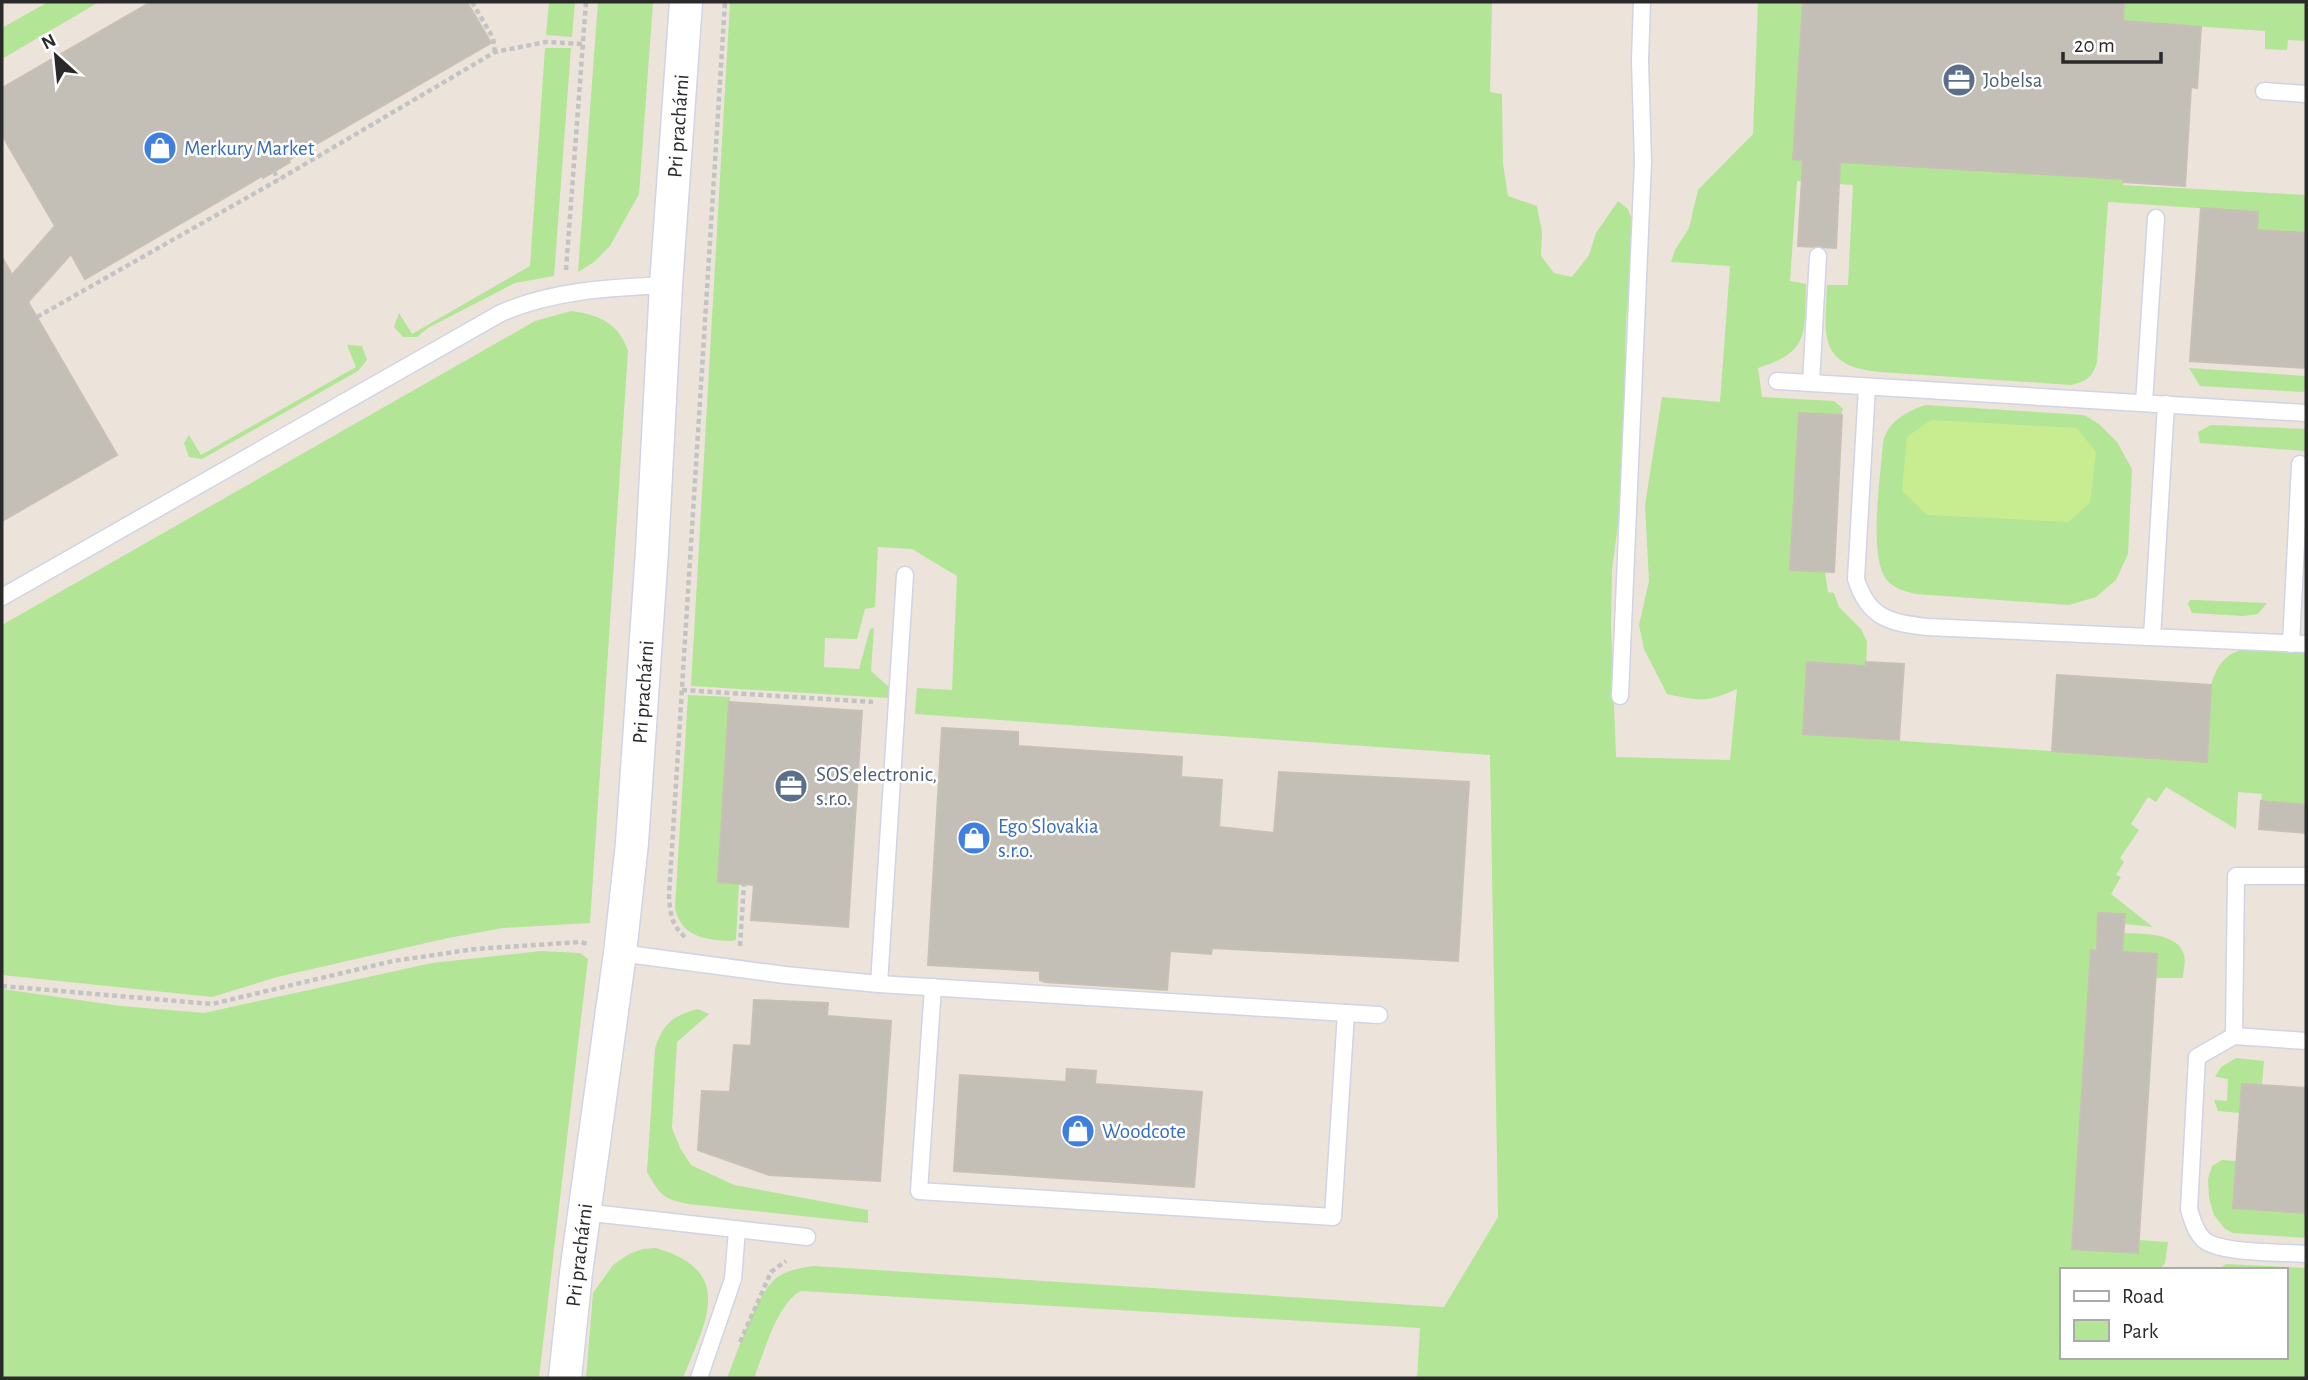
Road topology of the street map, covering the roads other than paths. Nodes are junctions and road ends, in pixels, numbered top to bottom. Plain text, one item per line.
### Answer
1 (687, 2) edge
2 (1642, 2) edge
3 (2264, 91) dead end
4 (2306, 94) edge
5 (2156, 218) dead end
6 (1818, 256) dead end
7 (666, 285) junction
8 (1777, 381) dead end
9 (1811, 383) junction
10 (1867, 387) junction
11 (2144, 403) junction
12 (2166, 404) junction
13 (2306, 413) edge
14 (2300, 464) dead end
15 (905, 575) dead end
16 (2, 597) edge
17 (2152, 637) junction
18 (2299, 644) edge
19 (1620, 696) dead end
20 (2306, 876) edge
21 (620, 953) junction
22 (879, 984) junction
23 (933, 987) junction
24 (1346, 1013) junction
25 (1379, 1015) dead end
26 (2234, 1036) junction
27 (2306, 1041) edge
28 (583, 1212) junction
29 (737, 1230) junction
30 (807, 1237) road end
31 (2306, 1254) edge
32 (565, 1378) edge
33 (699, 1378) edge

1 - 7 street, Pri prachárni
2 - 19 lane
3 - 4 lane
5 - 11 lane
6 - 9 lane
7 - 16 lane
7 - 21 street, Pri prachárni
8 - 9 lane
9 - 10 lane
10 - 11 lane
10 - 17 lane
11 - 12 lane
12 - 13 lane
12 - 17 lane
14 - 18 lane
15 - 22 lane
17 - 18 lane
20 - 26 lane
21 - 22 lane
21 - 28 street, Pri prachárni
22 - 23 lane
23 - 24 lane
23 - 24 lane
24 - 25 lane
26 - 27 lane
26 - 31 lane
28 - 29 lane
28 - 32 street, Pri prachárni
29 - 30 lane
29 - 33 lane

